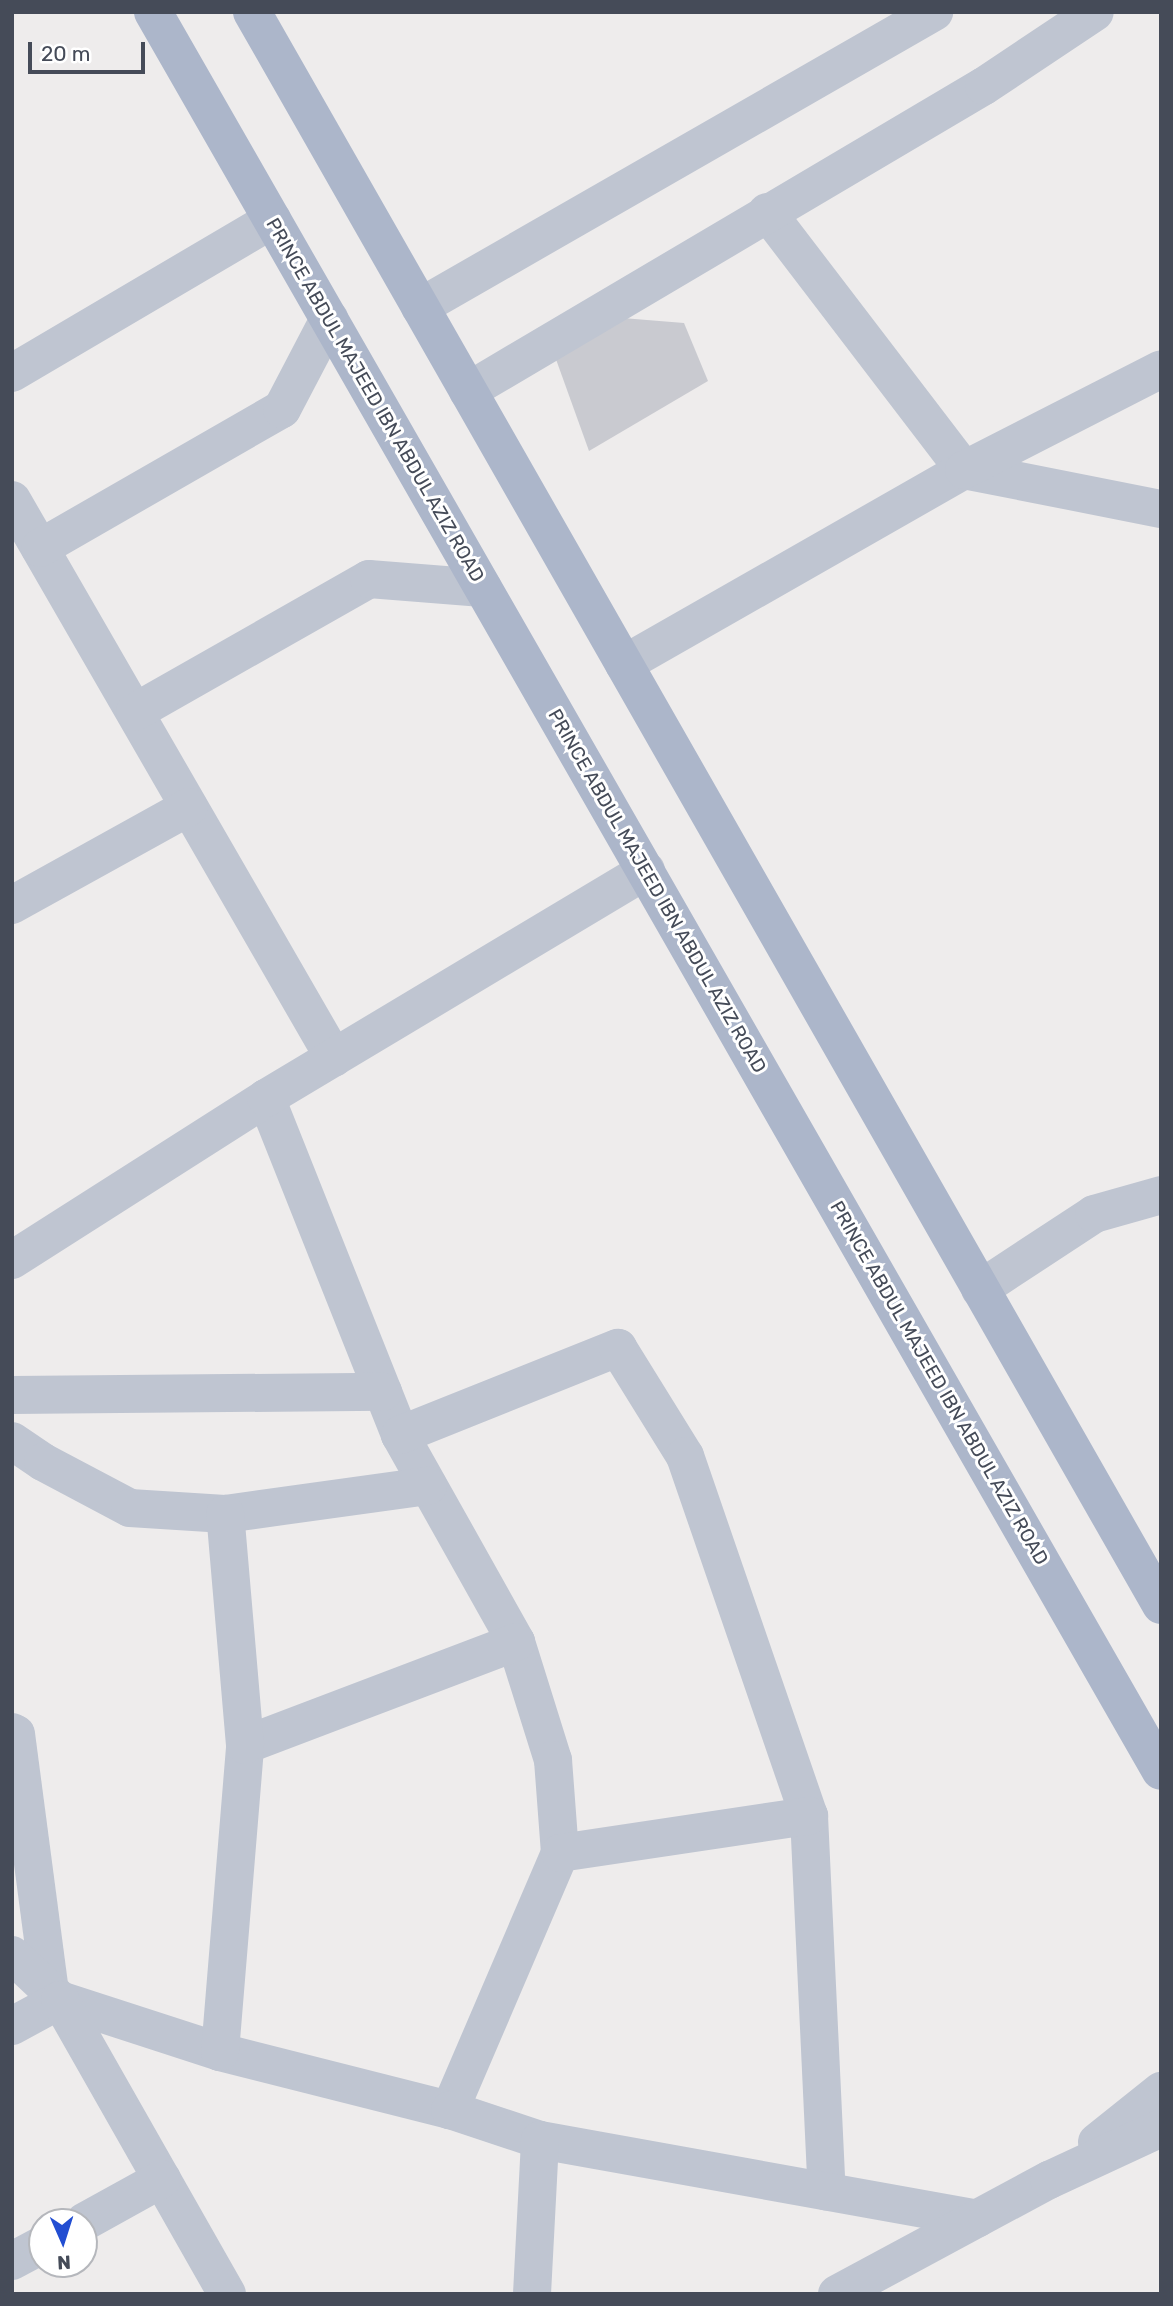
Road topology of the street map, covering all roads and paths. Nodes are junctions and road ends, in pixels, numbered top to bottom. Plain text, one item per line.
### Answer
1 (153, 12) edge
2 (252, 12) edge
3 (934, 12) edge
4 (1095, 12) edge
5 (767, 212) junction
6 (272, 220) junction
7 (420, 307) junction
8 (329, 319) junction
9 (1161, 369) edge
10 (12, 373) edge
11 (468, 391) junction
12 (964, 470) junction
13 (12, 500) edge
14 (1161, 509) edge
15 (40, 548) junction
16 (483, 588) junction
17 (624, 664) junction
18 (135, 712) junction
19 (190, 807) junction
20 (646, 871) junction
21 (12, 905) edge
22 (334, 1058) junction
23 (266, 1098) junction
24 (1161, 1195) edge
25 (12, 1260) edge
26 (980, 1289) junction
27 (383, 1392) junction
28 (12, 1395) edge
29 (400, 1435) junction
30 (12, 1441) edge
31 (428, 1486) junction
32 (225, 1514) junction
33 (1161, 1605) edge
34 (516, 1642) junction
35 (12, 1732) edge
36 (244, 1745) junction
37 (1161, 1771) edge
38 (809, 1816) junction
39 (560, 1853) junction
40 (12, 1955) edge
41 (55, 1996) junction
42 (12, 2026) edge
43 (220, 2052) junction
44 (1161, 2091) edge
45 (450, 2110) junction
46 (1161, 2128) edge
47 (540, 2140) junction
48 (162, 2179) junction
49 (1049, 2180) junction
50 (827, 2192) junction
51 (98, 2214) edge
52 (977, 2219) junction
53 (28, 2252) edge
54 (12, 2261) edge
55 (227, 2294) edge
56 (532, 2294) edge
57 (837, 2294) edge

1 - 6 main road, PRINCE ABDUL MAJEED IBN ABDUL AZIZ ROAD
2 - 7 main road
3 - 7 street
4 - 5 street
5 - 11 street
5 - 12 street
6 - 8 main road, PRINCE ABDUL MAJEED IBN ABDUL AZIZ ROAD
6 - 10 street
7 - 11 main road
8 - 15 street
8 - 16 main road, PRINCE ABDUL MAJEED IBN ABDUL AZIZ ROAD
9 - 12 street
11 - 17 main road
12 - 14 street
12 - 17 street
13 - 15 street
15 - 18 street
16 - 18 street
16 - 20 main road, PRINCE ABDUL MAJEED IBN ABDUL AZIZ ROAD
17 - 26 main road
18 - 19 street
19 - 21 street
19 - 22 street
20 - 22 street
20 - 37 main road, PRINCE ABDUL MAJEED IBN ABDUL AZIZ ROAD
22 - 23 street
23 - 25 street
23 - 27 street
24 - 26 street
26 - 33 main road
27 - 28 street
27 - 29 street
29 - 31 street
29 - 38 street
30 - 32 street
31 - 32 street
31 - 34 street
32 - 36 street
34 - 36 street
34 - 39 street
35 - 41 street
36 - 43 street
38 - 39 street
38 - 50 street
39 - 45 street
40 - 41 street
41 - 42 street
41 - 43 street
41 - 48 street
43 - 45 street
44 - 49 street
45 - 47 street
46 - 49 street
47 - 50 street
47 - 56 street
48 - 51 street
48 - 55 street
49 - 52 street
50 - 52 street
52 - 57 street
53 - 54 street

